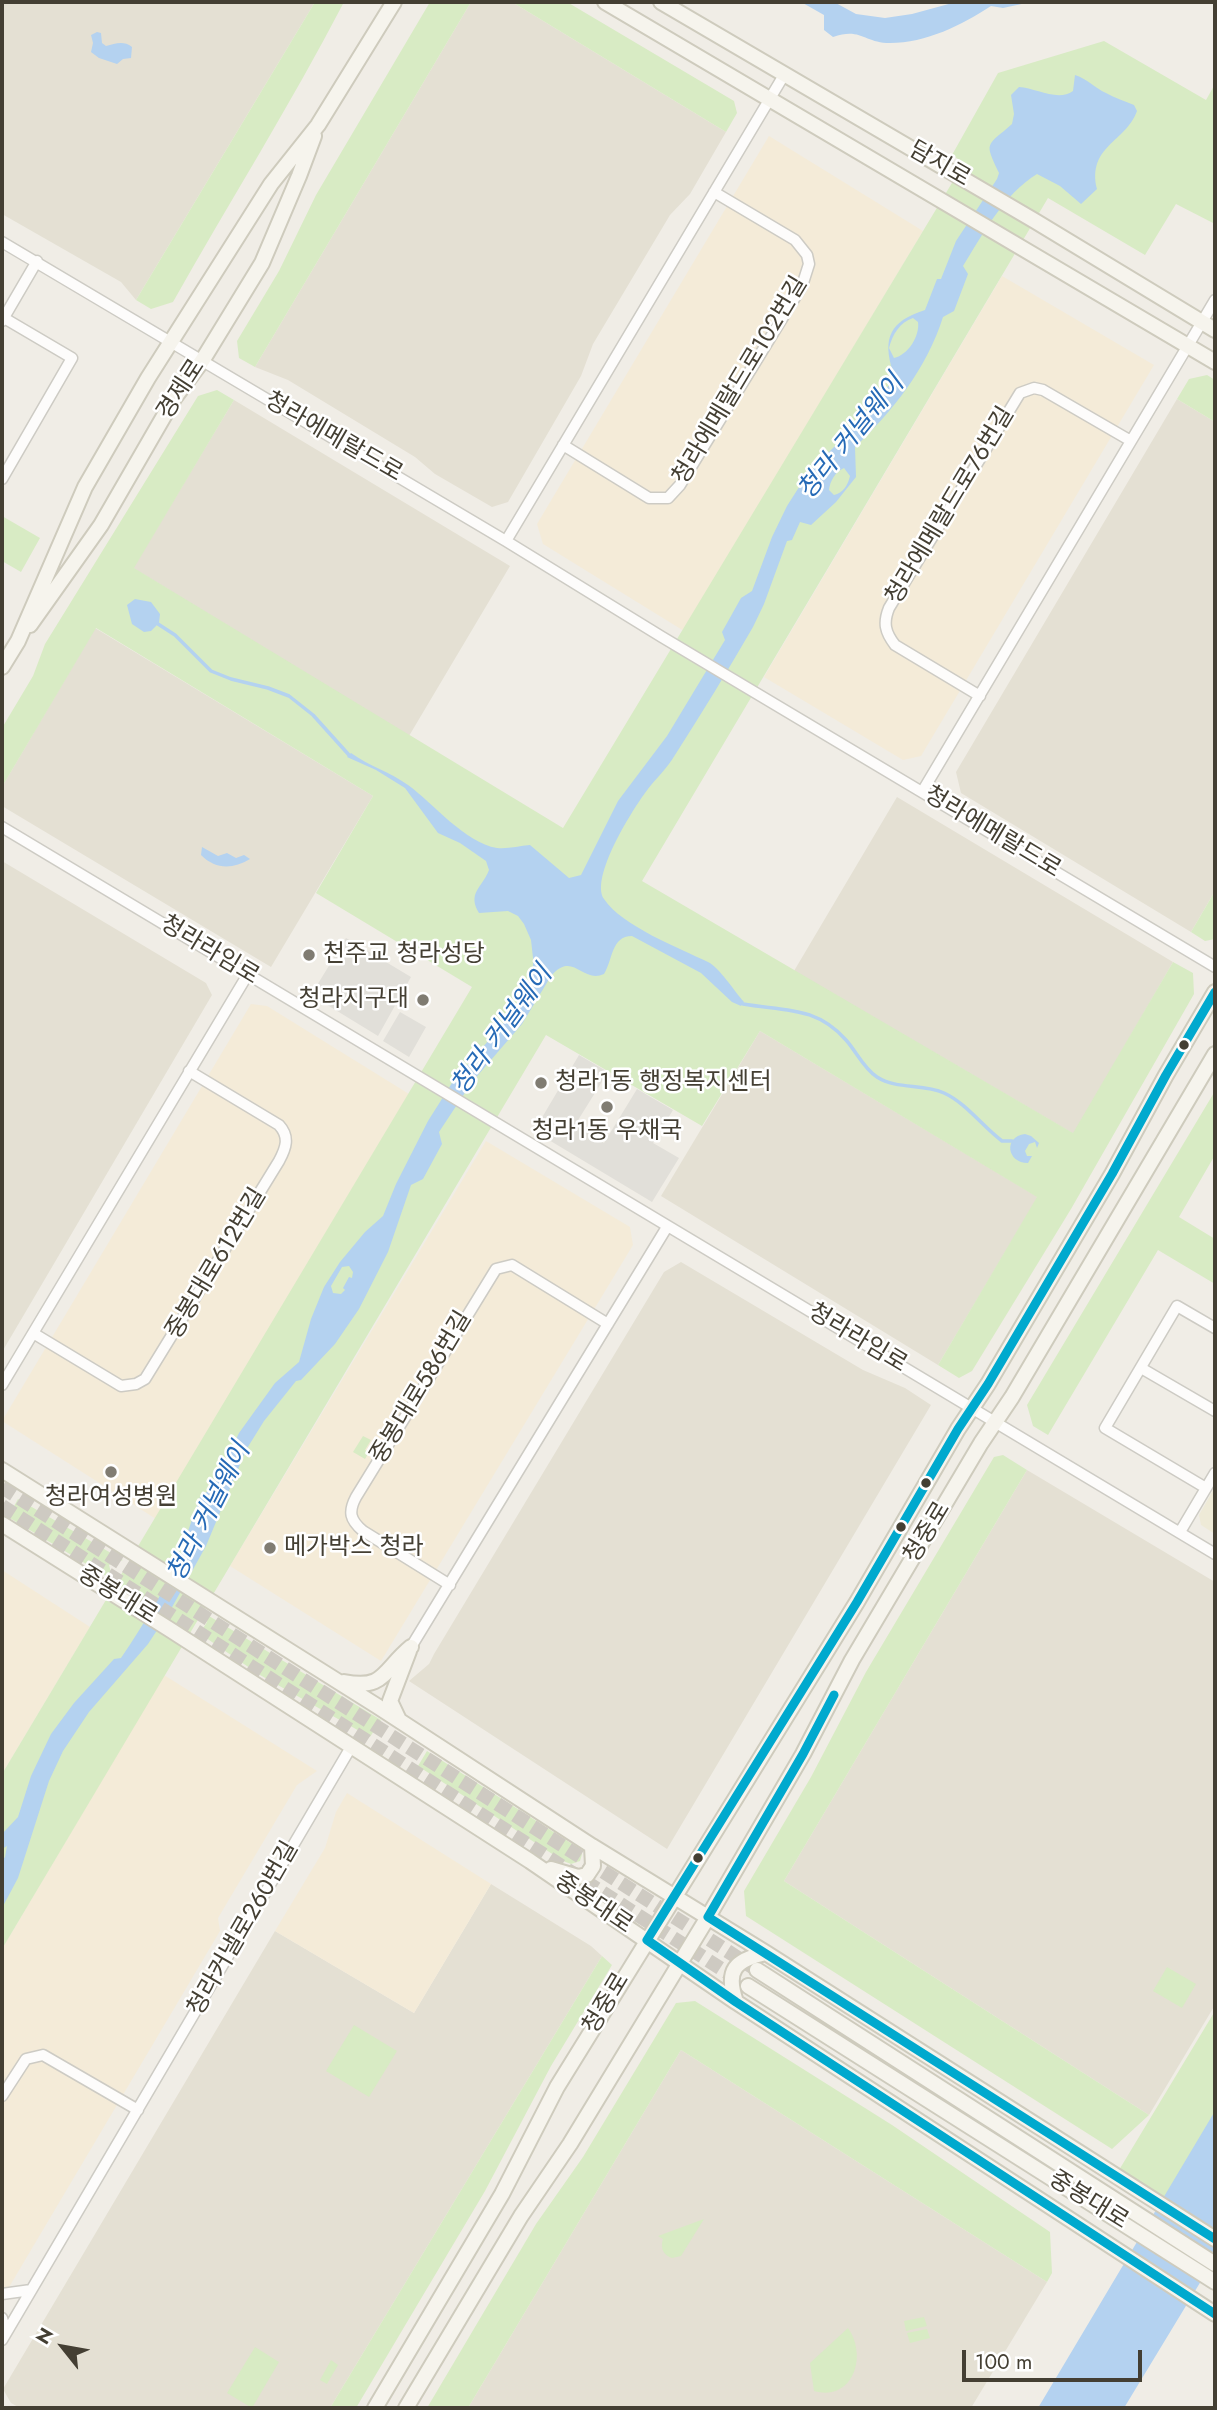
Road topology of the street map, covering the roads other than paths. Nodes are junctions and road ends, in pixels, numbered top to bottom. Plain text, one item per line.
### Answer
1 (387, 2) edge
2 (394, 2) edge
3 (400, 2) edge
4 (605, 2) edge
5 (661, 2) edge
6 (381, 24) junction
7 (784, 75) junction
8 (771, 98) junction
9 (318, 125) junction
10 (714, 192) junction
11 (2, 242) edge
12 (37, 261) junction
13 (1215, 300) edge
14 (3, 320) edge
15 (1202, 323) junction
16 (1215, 330) edge
17 (172, 343) junction
18 (1188, 346) junction
19 (202, 361) junction
20 (1215, 362) edge
21 (1131, 441) junction
22 (563, 445) junction
23 (2, 479) edge
24 (506, 541) junction
25 (18, 641) junction
26 (2, 667) edge
27 (980, 696) junction
28 (922, 792) junction
29 (2, 827) edge
30 (1215, 967) edge
31 (248, 974) junction
32 (1215, 992) edge
33 (1215, 1054) edge
34 (189, 1071) junction
35 (667, 1227) junction
36 (608, 1324) junction
37 (1215, 1328) edge
38 (33, 1333) junction
39 (1140, 1368) junction
40 (2, 1385) edge
41 (972, 1409) junction
42 (1215, 1411) edge
43 (995, 1422) junction
44 (2, 1470) edge
45 (1215, 1473) edge
46 (1206, 1488) junction
47 (2, 1524) edge
48 (1180, 1532) junction
49 (1215, 1554) edge
50 (450, 1585) junction
51 (411, 1647) junction
52 (337, 1681) junction
53 (399, 1721) junction
54 (351, 1747) junction
55 (592, 1846) junction
56 (530, 1861) junction
57 (674, 1896) junction
58 (708, 1917) junction
59 (647, 1940) junction
60 (766, 1953) junction
61 (679, 1963) junction
62 (757, 1970) tunnel mouth
63 (748, 1986) tunnel mouth
64 (736, 2002) junction
65 (2, 2096) edge
66 (138, 2110) junction
67 (1215, 2239) edge
68 (1215, 2264) edge
69 (1215, 2282) edge
70 (31, 2290) junction
71 (2, 2294) edge
72 (1215, 2314) edge
73 (2, 2318) edge
74 (4, 2336) edge
75 (375, 2408) edge
76 (406, 2408) edge

1 - 6 main road
2 - 6 main road, 경제로
3 - 6 main road
4 - 8 main road
5 - 7 main road, 담지로
6 - 9 main road, 경제로
7 - 8 street
7 - 15 main road, 담지로
8 - 10 street
8 - 18 main road
9 - 17 main road, 경제로
9 - 19 main road, 경제로
10 - 22 street
10 - 22 street, 청라에메랄드로102번길
11 - 12 street, 청라에메랄드로
12 - 14 street
12 - 17 street, 청라에메랄드로
13 - 15 street
14 - 23 street
15 - 16 main road, 담지로
15 - 18 street
17 - 19 street, 청라에메랄드로
17 - 25 main road, 경제로
18 - 20 main road
18 - 21 street
19 - 24 street, 청라에메랄드로
19 - 25 main road, 경제로
21 - 27 street
21 - 27 street, 청라에메랄드로76번길
22 - 24 street
24 - 28 street, 청라에메랄드로
25 - 26 main road, 경제로
27 - 28 street
28 - 30 street, 청라에메랄드로
29 - 31 street, 청라라임로
31 - 34 street
31 - 35 street, 청라라임로
32 - 41 main road, 청중로
33 - 43 main road, 청중로
34 - 38 street
34 - 38 street, 중봉대로612번길
35 - 36 street
35 - 41 street, 청라라임로
36 - 50 street
36 - 50 street, 중봉대로586번길
37 - 39 street
38 - 40 street
39 - 42 street
39 - 46 street
41 - 43 street, 청라라임로
41 - 57 main road, 청중로
43 - 48 street, 청라라임로
43 - 58 main road, 청중로
44 - 52 main road, 중봉대로
45 - 46 street
46 - 48 street
47 - 54 main road, 중봉대로
48 - 49 street, 청라라임로
50 - 51 street
51 - 52 main road
51 - 53 main road
52 - 53 main road, 중봉대로
53 - 55 main road, 중봉대로
54 - 56 main road, 중봉대로
54 - 66 street, 청라커낼로260번길
55 - 56 main road
55 - 57 main road, 중봉대로
56 - 59 main road, 중봉대로
57 - 58 main road, 중봉대로
57 - 59 main road, 청중로
58 - 60 main road, 중봉대로
58 - 61 main road, 청중로
59 - 61 main road, 중봉대로
59 - 75 main road, 청중로
60 - 64 main road
60 - 67 main road, 중봉대로
61 - 64 main road, 중봉대로
61 - 76 main road, 청중로
62 - 68 main road, 중봉대로
63 - 69 main road, 중봉대로
64 - 72 main road, 중봉대로
65 - 66 street
66 - 70 street, 청라커낼로260번길
70 - 71 street
70 - 74 street, 청라커낼로260번길
73 - 74 street

